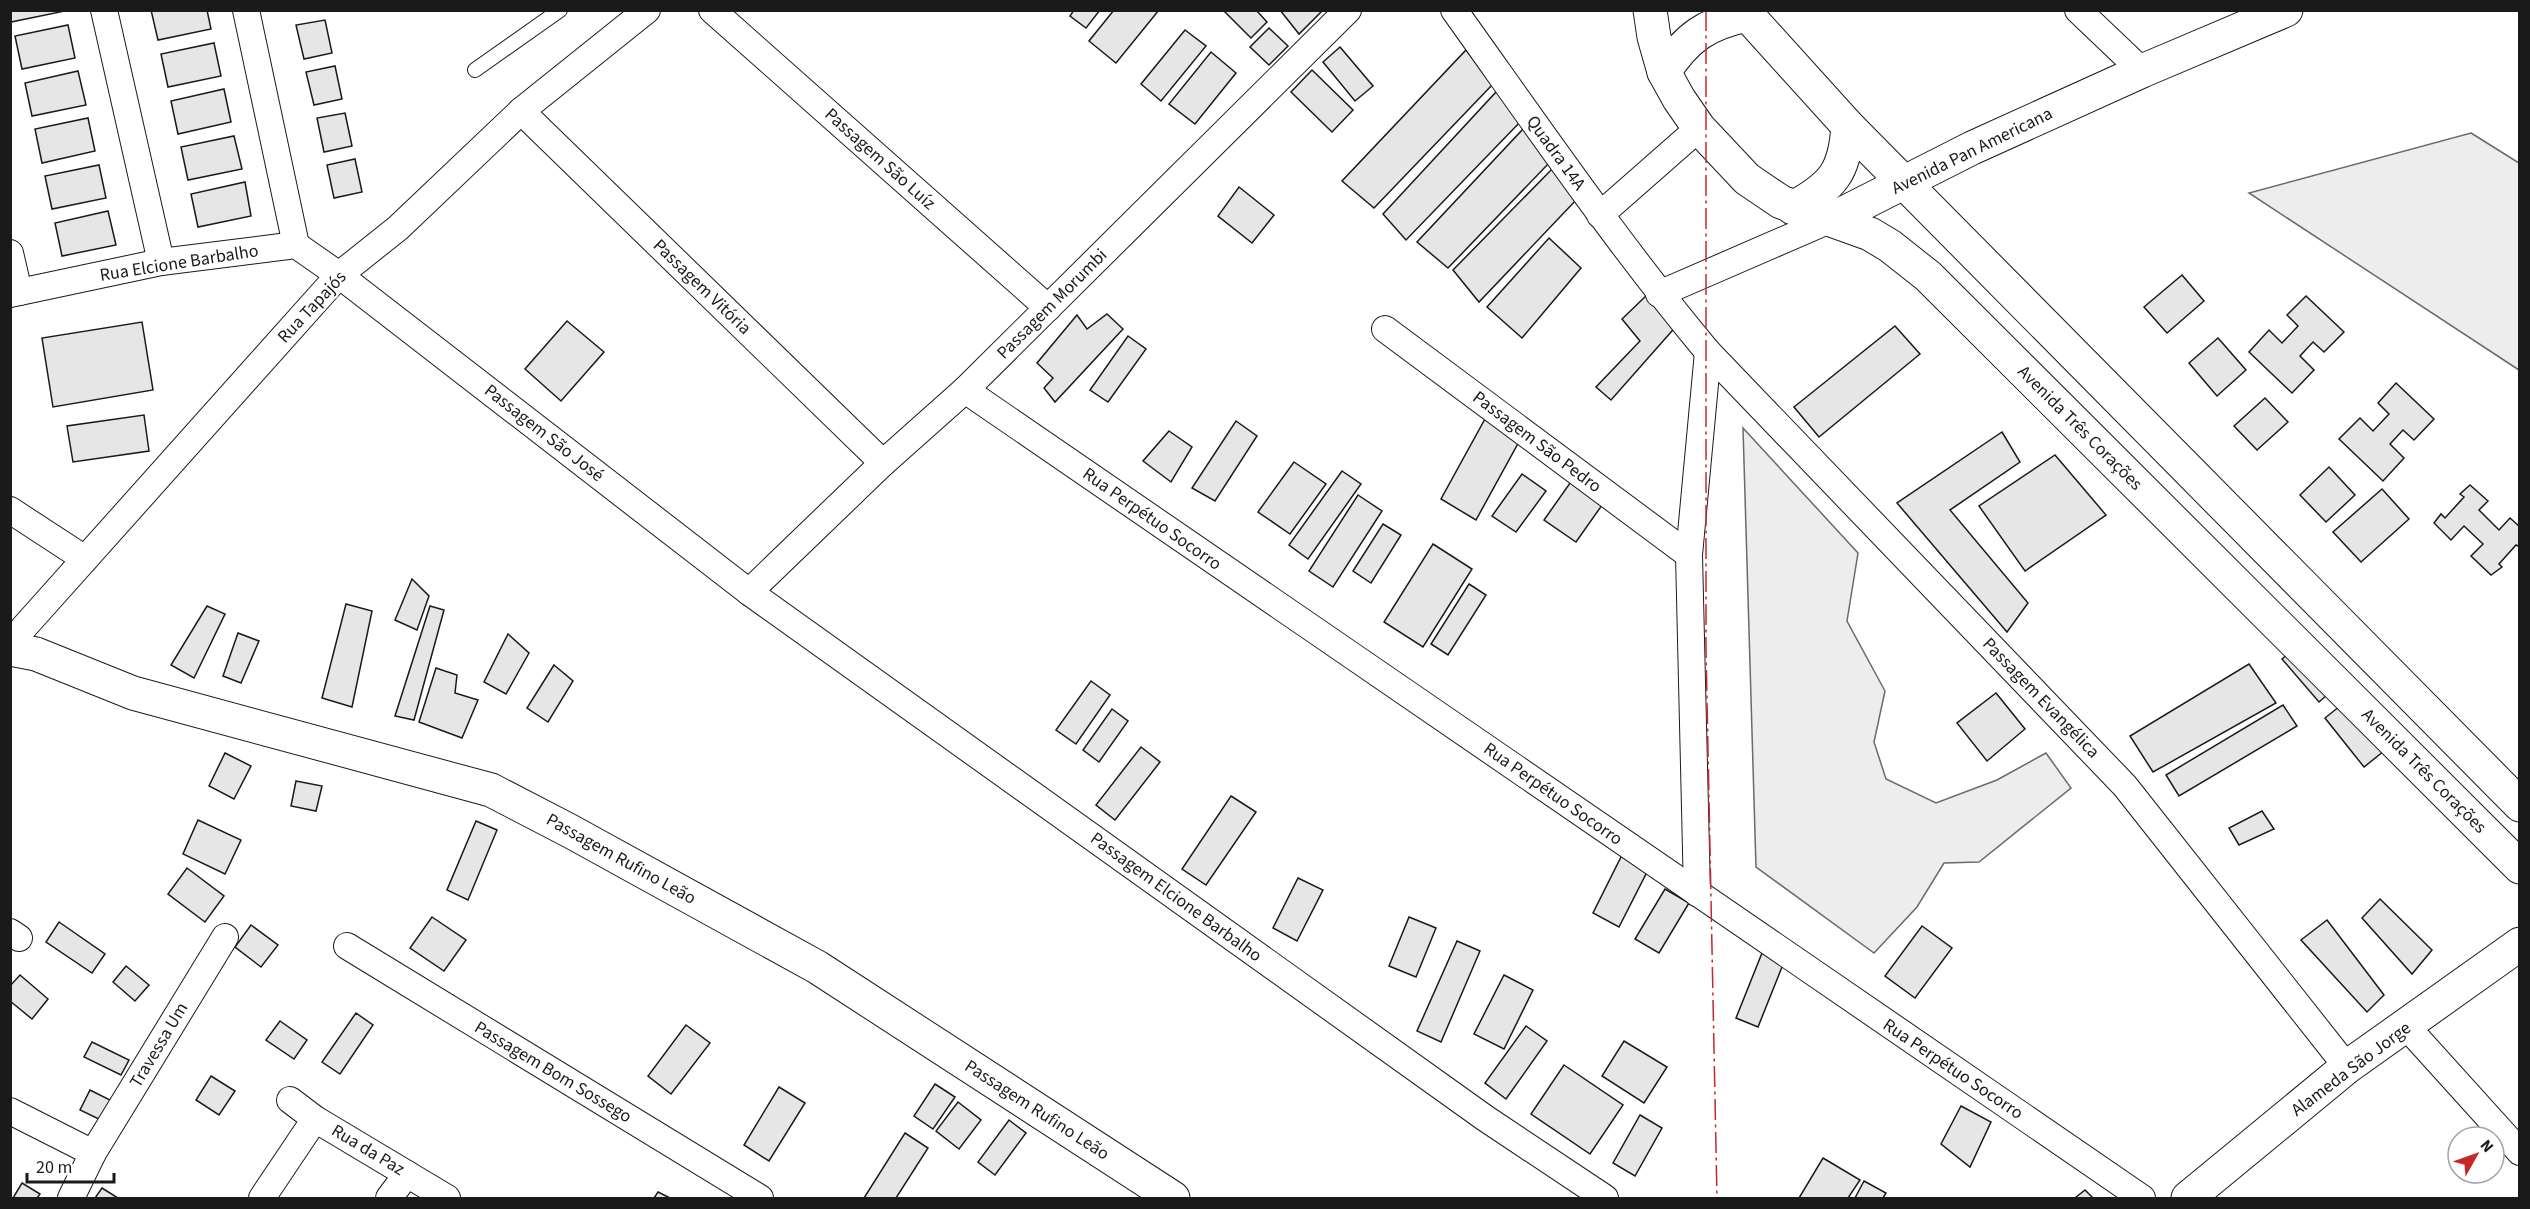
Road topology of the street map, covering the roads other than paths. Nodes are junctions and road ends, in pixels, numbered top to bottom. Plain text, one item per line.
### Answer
1 (104, 10) edge
2 (246, 10) edge
3 (560, 10) edge
4 (647, 10) edge
5 (712, 10) edge
6 (1348, 10) edge
7 (1454, 10) edge
8 (1650, 10) edge
9 (2078, 10) edge
10 (2286, 10) edge
11 (1745, 13) edge
12 (475, 70) dead end
13 (2142, 71) junction
14 (1664, 72) junction
15 (521, 111) junction
16 (1848, 126) junction
17 (1699, 128) junction
18 (1905, 184) junction
19 (1793, 208) junction
20 (1600, 215) junction
21 (1832, 219) junction
22 (296, 244) junction
23 (10, 253) edge
24 (161, 262) junction
25 (339, 275) junction
26 (14, 293) edge
27 (1659, 294) junction
28 (1048, 308) junction
29 (1385, 329) dead end
30 (1708, 352) junction
31 (964, 390) junction
32 (883, 463) junction
33 (10, 510) edge
34 (1689, 555) junction
35 (85, 559) junction
36 (749, 592) junction
37 (11, 644) edge
38 (2520, 805) edge
39 (2520, 867) edge
40 (1697, 893) junction
41 (225, 937) dead end
42 (2520, 944) edge
43 (347, 946) dead end
44 (2407, 1027) junction
45 (2347, 1067) junction
46 (290, 1100) dead end
47 (10, 1111) edge
48 (315, 1119) junction
49 (2520, 1152) edge
50 (93, 1153) junction
51 (407, 1174) junction
52 (71, 1198) edge
53 (262, 1198) edge
54 (389, 1198) edge
55 (447, 1198) edge
56 (760, 1198) edge
57 (1173, 1198) edge
58 (1605, 1198) edge
59 (2142, 1198) edge
60 (2190, 1198) edge

1 - 24 street
2 - 22 street
3 - 12 lane
4 - 15 street, Rua Tapajós
5 - 28 street, Passagem São Luíz
6 - 28 street, Passagem Morumbi
7 - 20 street, Quadra 14A
8 - 14 street, Avenida Três Corações
9 - 13 street
10 - 13 street, Avenida Pan Americana
11 - 14 street
11 - 16 street
13 - 18 street, Avenida Pan Americana
14 - 17 street, Avenida Três Corações
15 - 25 street, Rua Tapajós
15 - 32 street, Passagem Vitória
16 - 18 street
16 - 19 street
17 - 19 street, Avenida Três Corações
17 - 20 street
18 - 21 street, Avenida Pan Americana
18 - 38 street
19 - 21 street, Avenida Três Corações
20 - 27 street, Quadra 14A
21 - 27 street, Avenida Pan Americana
21 - 39 street, Avenida Três Corações
22 - 24 street, Rua Elcione Barbalho
22 - 25 street
23 - 26 street
24 - 26 street, Rua Elcione Barbalho
25 - 35 street, Rua Tapajós
25 - 36 street, Passagem São José
27 - 30 street, Passagem Evangélica
28 - 31 street, Passagem Morumbi
29 - 34 street, Passagem São Pedro
30 - 34 street
30 - 45 street, Passagem Evangélica
31 - 32 street, Passagem Morumbi
31 - 40 street, Rua Perpétuo Socorro
32 - 36 street, Passagem Morumbi
33 - 35 street
34 - 40 street
35 - 37 street, Rua Tapajós
36 - 58 street, Passagem Elcione Barbalho
37 - 57 street, Passagem Rufino Leão
40 - 59 street, Rua Perpétuo Socorro
41 - 50 street, Travessa Um
42 - 44 street, Alameda São Jorge
43 - 56 street, Passagem Bom Sossego
44 - 45 street, Alameda São Jorge
44 - 49 street
45 - 60 street, Alameda São Jorge
46 - 48 street, Rua da Paz
47 - 50 street
48 - 51 street, Rua da Paz
48 - 53 street
50 - 52 street, Travessa Um
51 - 54 street
51 - 55 street, Rua da Paz

